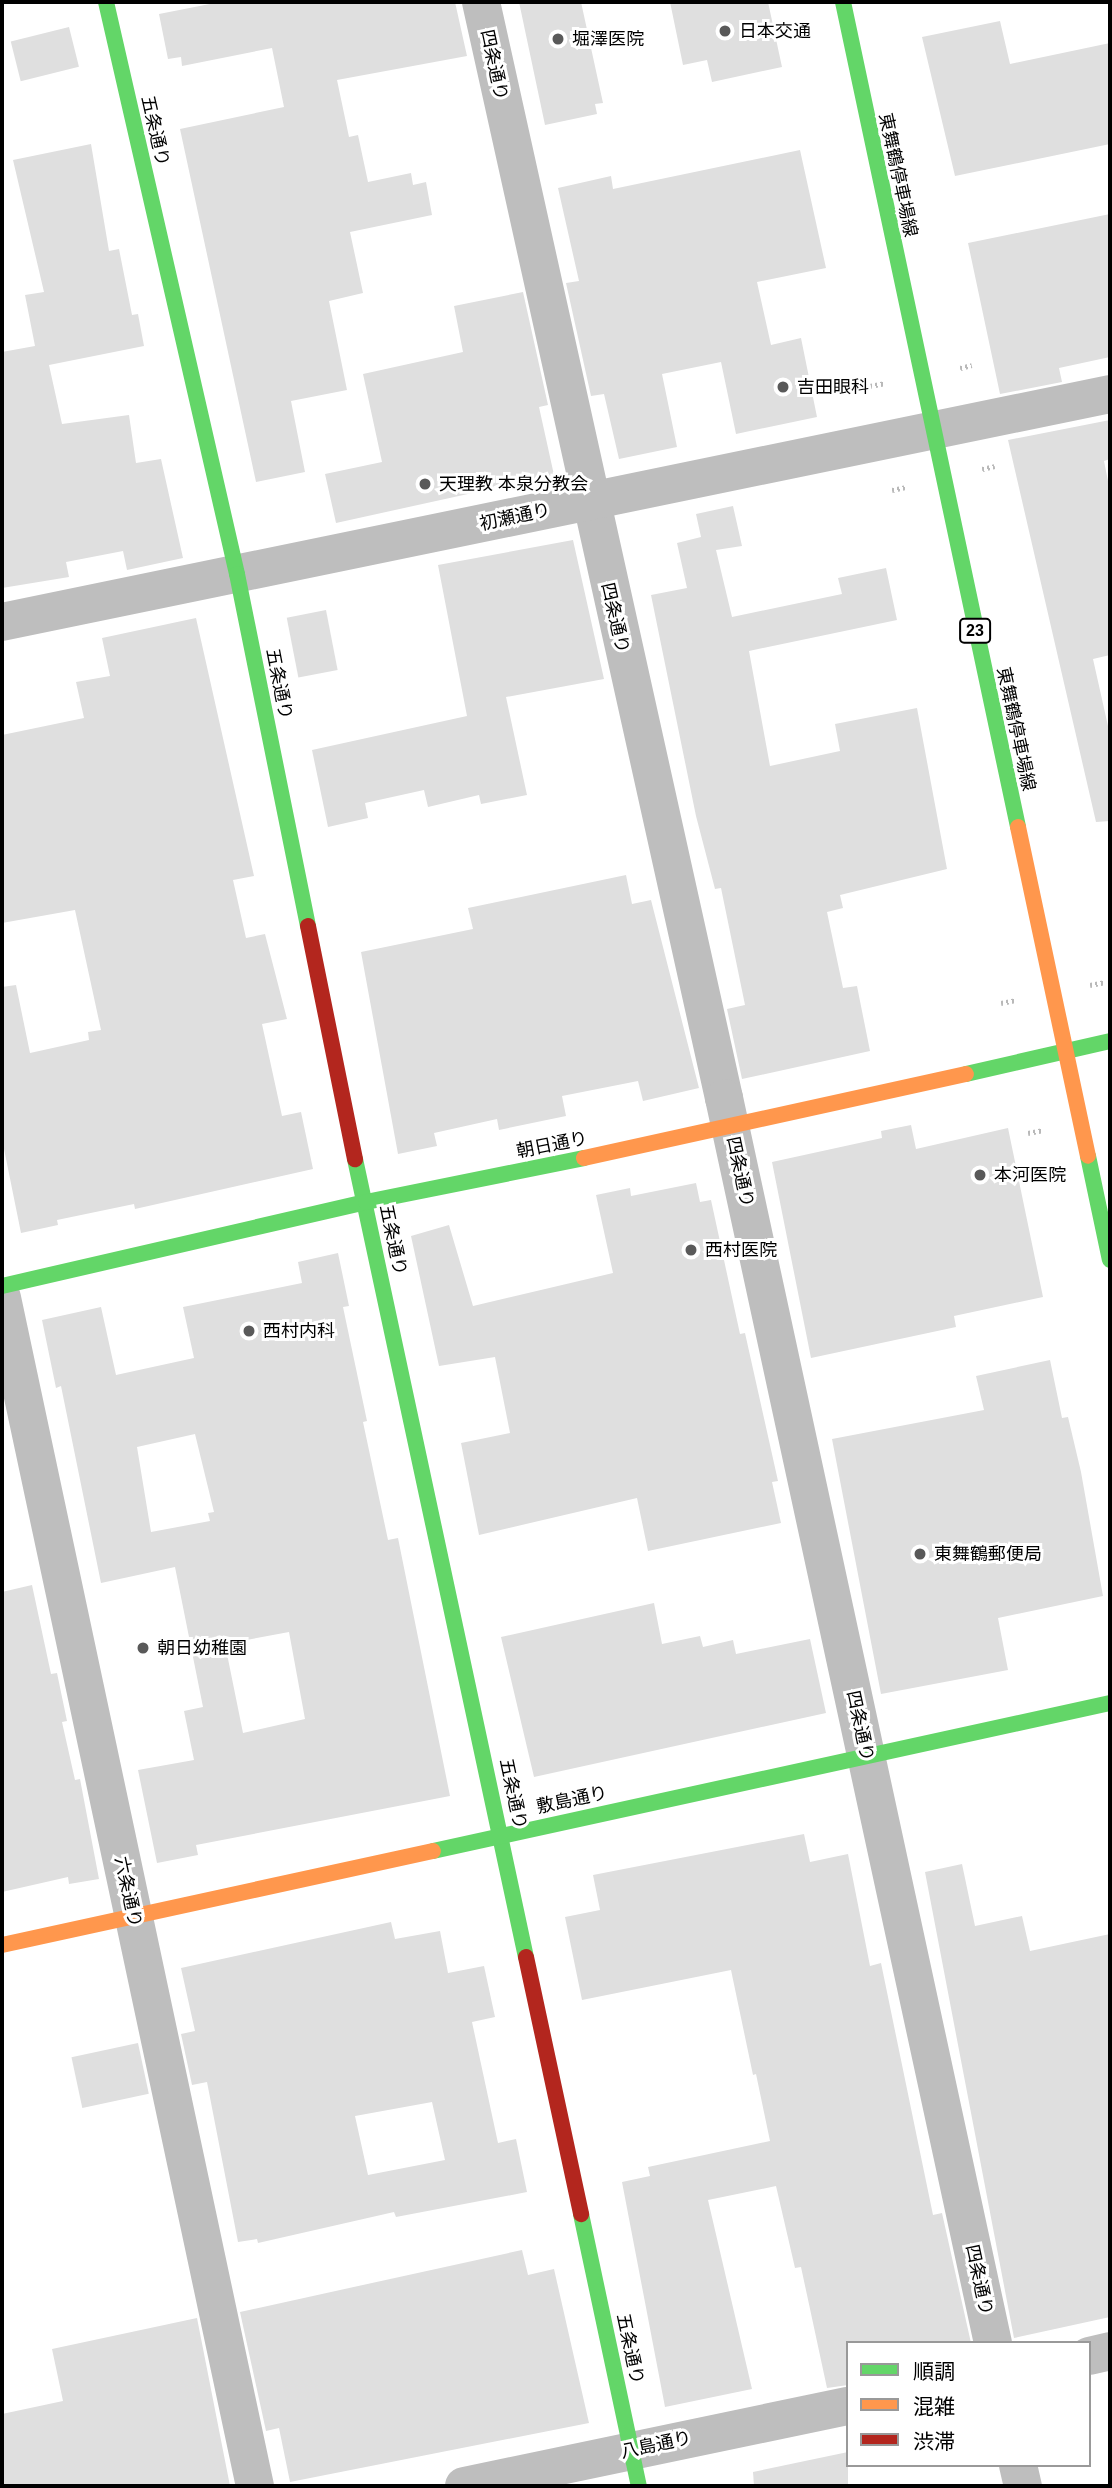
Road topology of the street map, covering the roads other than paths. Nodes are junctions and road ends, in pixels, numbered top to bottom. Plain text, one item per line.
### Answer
1 (106, 2) edge
2 (481, 2) edge
3 (843, 2) edge
4 (1110, 394) edge
5 (931, 431) junction
6 (588, 502) junction
7 (237, 574) junction
8 (2, 622) edge
9 (1110, 1041) edge
10 (1067, 1052) junction
11 (731, 1129) junction
12 (366, 1202) junction
13 (1110, 1259) edge
14 (2, 1286) edge
15 (2, 1298) edge
16 (1110, 1703) edge
17 (867, 1758) junction
18 (502, 1835) junction
19 (134, 1916) junction
20 (2, 1945) edge
21 (993, 2341) edge
22 (1110, 2351) edge
23 (1091, 2356) edge
24 (846, 2406) edge
25 (632, 2449) junction
26 (1018, 2467) edge
27 (255, 2486) edge
28 (464, 2486) edge
29 (639, 2486) edge
30 (1023, 2486) edge

1 - 7 street, 五条通り
2 - 6 street, 四条通り
3 - 5 street, 東舞鶴停車場線 / 23
4 - 5 street, 初瀬通り
5 - 6 street, 初瀬通り
5 - 10 street, 東舞鶴停車場線 / 23
6 - 7 street, 初瀬通り
6 - 11 street, 四条通り
7 - 8 street, 初瀬通り
7 - 12 street, 五条通り
9 - 10 street, 朝日通り
10 - 11 street, 朝日通り
10 - 13 street, 東舞鶴停車場線 / 23
11 - 12 street, 朝日通り
11 - 17 street, 四条通り
12 - 14 street, 朝日通り
12 - 18 street, 五条通り
15 - 19 street, 六条通り
16 - 17 street, 敷島通り
17 - 18 street, 敷島通り
17 - 21 street, 四条通り
18 - 19 street, 敷島通り
18 - 25 street, 五条通り
19 - 20 street, 敷島通り
19 - 27 street, 六条通り
22 - 23 street
24 - 25 street, 八島通り
25 - 28 street, 八島通り
25 - 29 street, 五条通り
26 - 30 street

